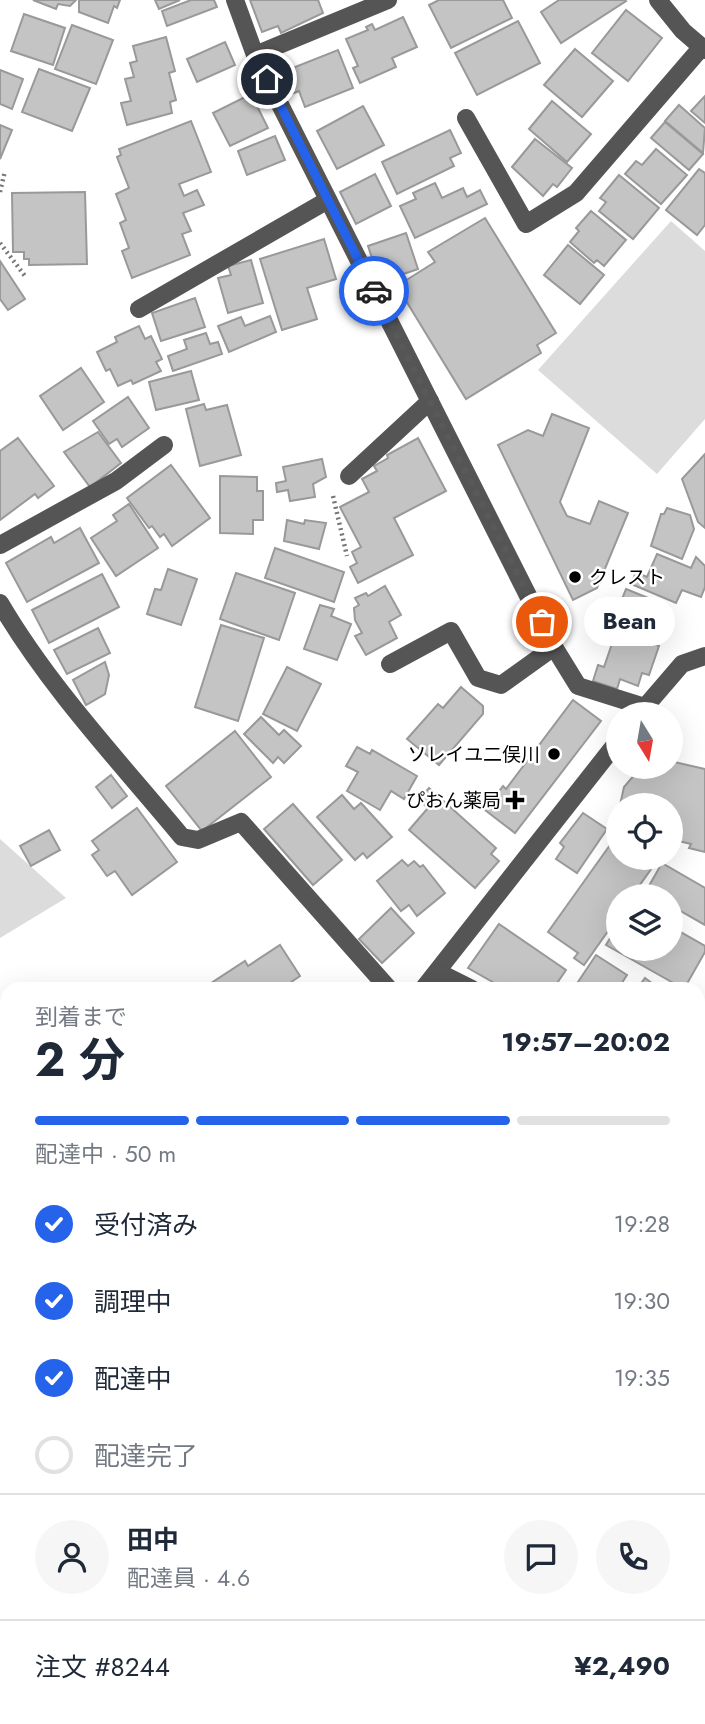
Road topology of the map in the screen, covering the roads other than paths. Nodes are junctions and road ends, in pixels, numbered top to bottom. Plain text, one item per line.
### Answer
1 (235, 0) edge
2 (388, 0) edge
3 (658, 0) edge
4 (703, 49) edge
5 (255, 55) junction
6 (466, 118) dead end
7 (328, 200) junction
8 (139, 309) dead end
9 (429, 401) junction
10 (164, 445) dead end
11 (349, 476) road end
12 (0, 545) edge
13 (0, 603) edge
14 (554, 647) junction
15 (705, 656) edge
16 (390, 664) dead end
17 (619, 702) edge
18 (650, 702) edge
19 (606, 756) edge
20 (438, 972) junction
21 (383, 982) edge
22 (430, 982) edge
23 (458, 982) edge

1 - 5 street
2 - 5 street
3 - 4 street
4 - 6 street
5 - 7 street
7 - 8 street
7 - 9 street
9 - 11 street
9 - 14 street
10 - 12 street
13 - 21 street
14 - 16 street
14 - 17 street
15 - 18 street
19 - 20 street
20 - 22 street
20 - 23 street

